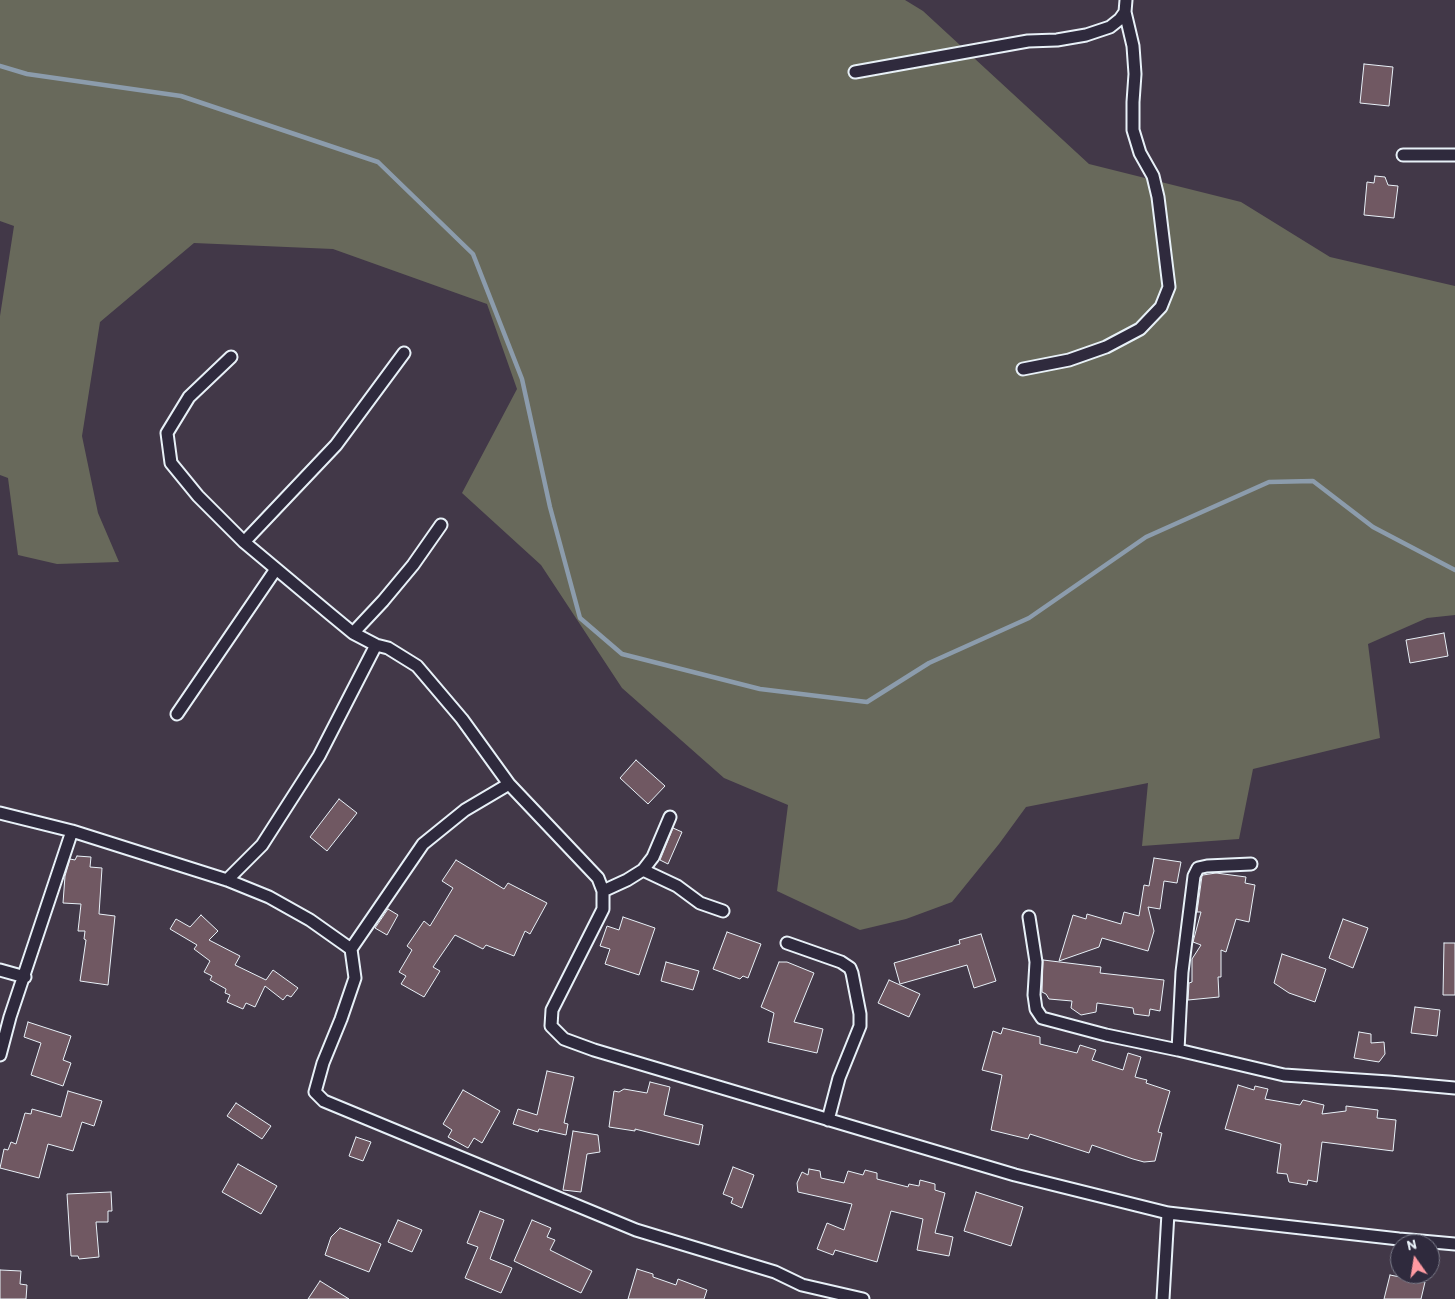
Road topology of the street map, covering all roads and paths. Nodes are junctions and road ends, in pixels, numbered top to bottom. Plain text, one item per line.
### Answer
1 (1126, 0) edge
2 (1125, 12) junction
3 (855, 72) dead end
4 (1403, 155) dead end
5 (1455, 155) edge
6 (404, 353) dead end
7 (231, 357) dead end
8 (1023, 369) dead end
9 (441, 525) dead end
10 (244, 542) junction
11 (276, 569) junction
12 (353, 633) junction
13 (376, 645) junction
14 (177, 714) dead end
15 (509, 784) junction
16 (0, 813) edge
17 (670, 818) dead end
18 (72, 831) junction
19 (1251, 864) dead end
20 (643, 870) junction
21 (228, 880) junction
22 (604, 891) junction
23 (723, 911) dead end
24 (1029, 917) dead end
25 (787, 943) dead end
26 (351, 949) junction
27 (0, 970) edge
28 (25, 977) junction
29 (1178, 1050) junction
30 (0, 1055) edge
31 (1455, 1088) edge
32 (828, 1120) junction
33 (1168, 1213) junction
34 (1455, 1244) edge
35 (863, 1299) edge
36 (1163, 1299) edge

1 - 2 street
2 - 3 street
2 - 8 street
4 - 5 street
6 - 10 street
7 - 10 street
9 - 12 street
10 - 11 street
11 - 12 street
11 - 14 street
12 - 13 street
13 - 15 street
13 - 21 street
15 - 22 street
15 - 26 street
16 - 18 street
17 - 20 street
18 - 21 street
18 - 28 street
19 - 29 street
20 - 22 street
20 - 23 street
21 - 26 street
22 - 32 street
24 - 29 street
25 - 32 street
26 - 35 street
27 - 28 street
28 - 30 street
29 - 31 street
32 - 33 street
33 - 34 street
33 - 36 street

